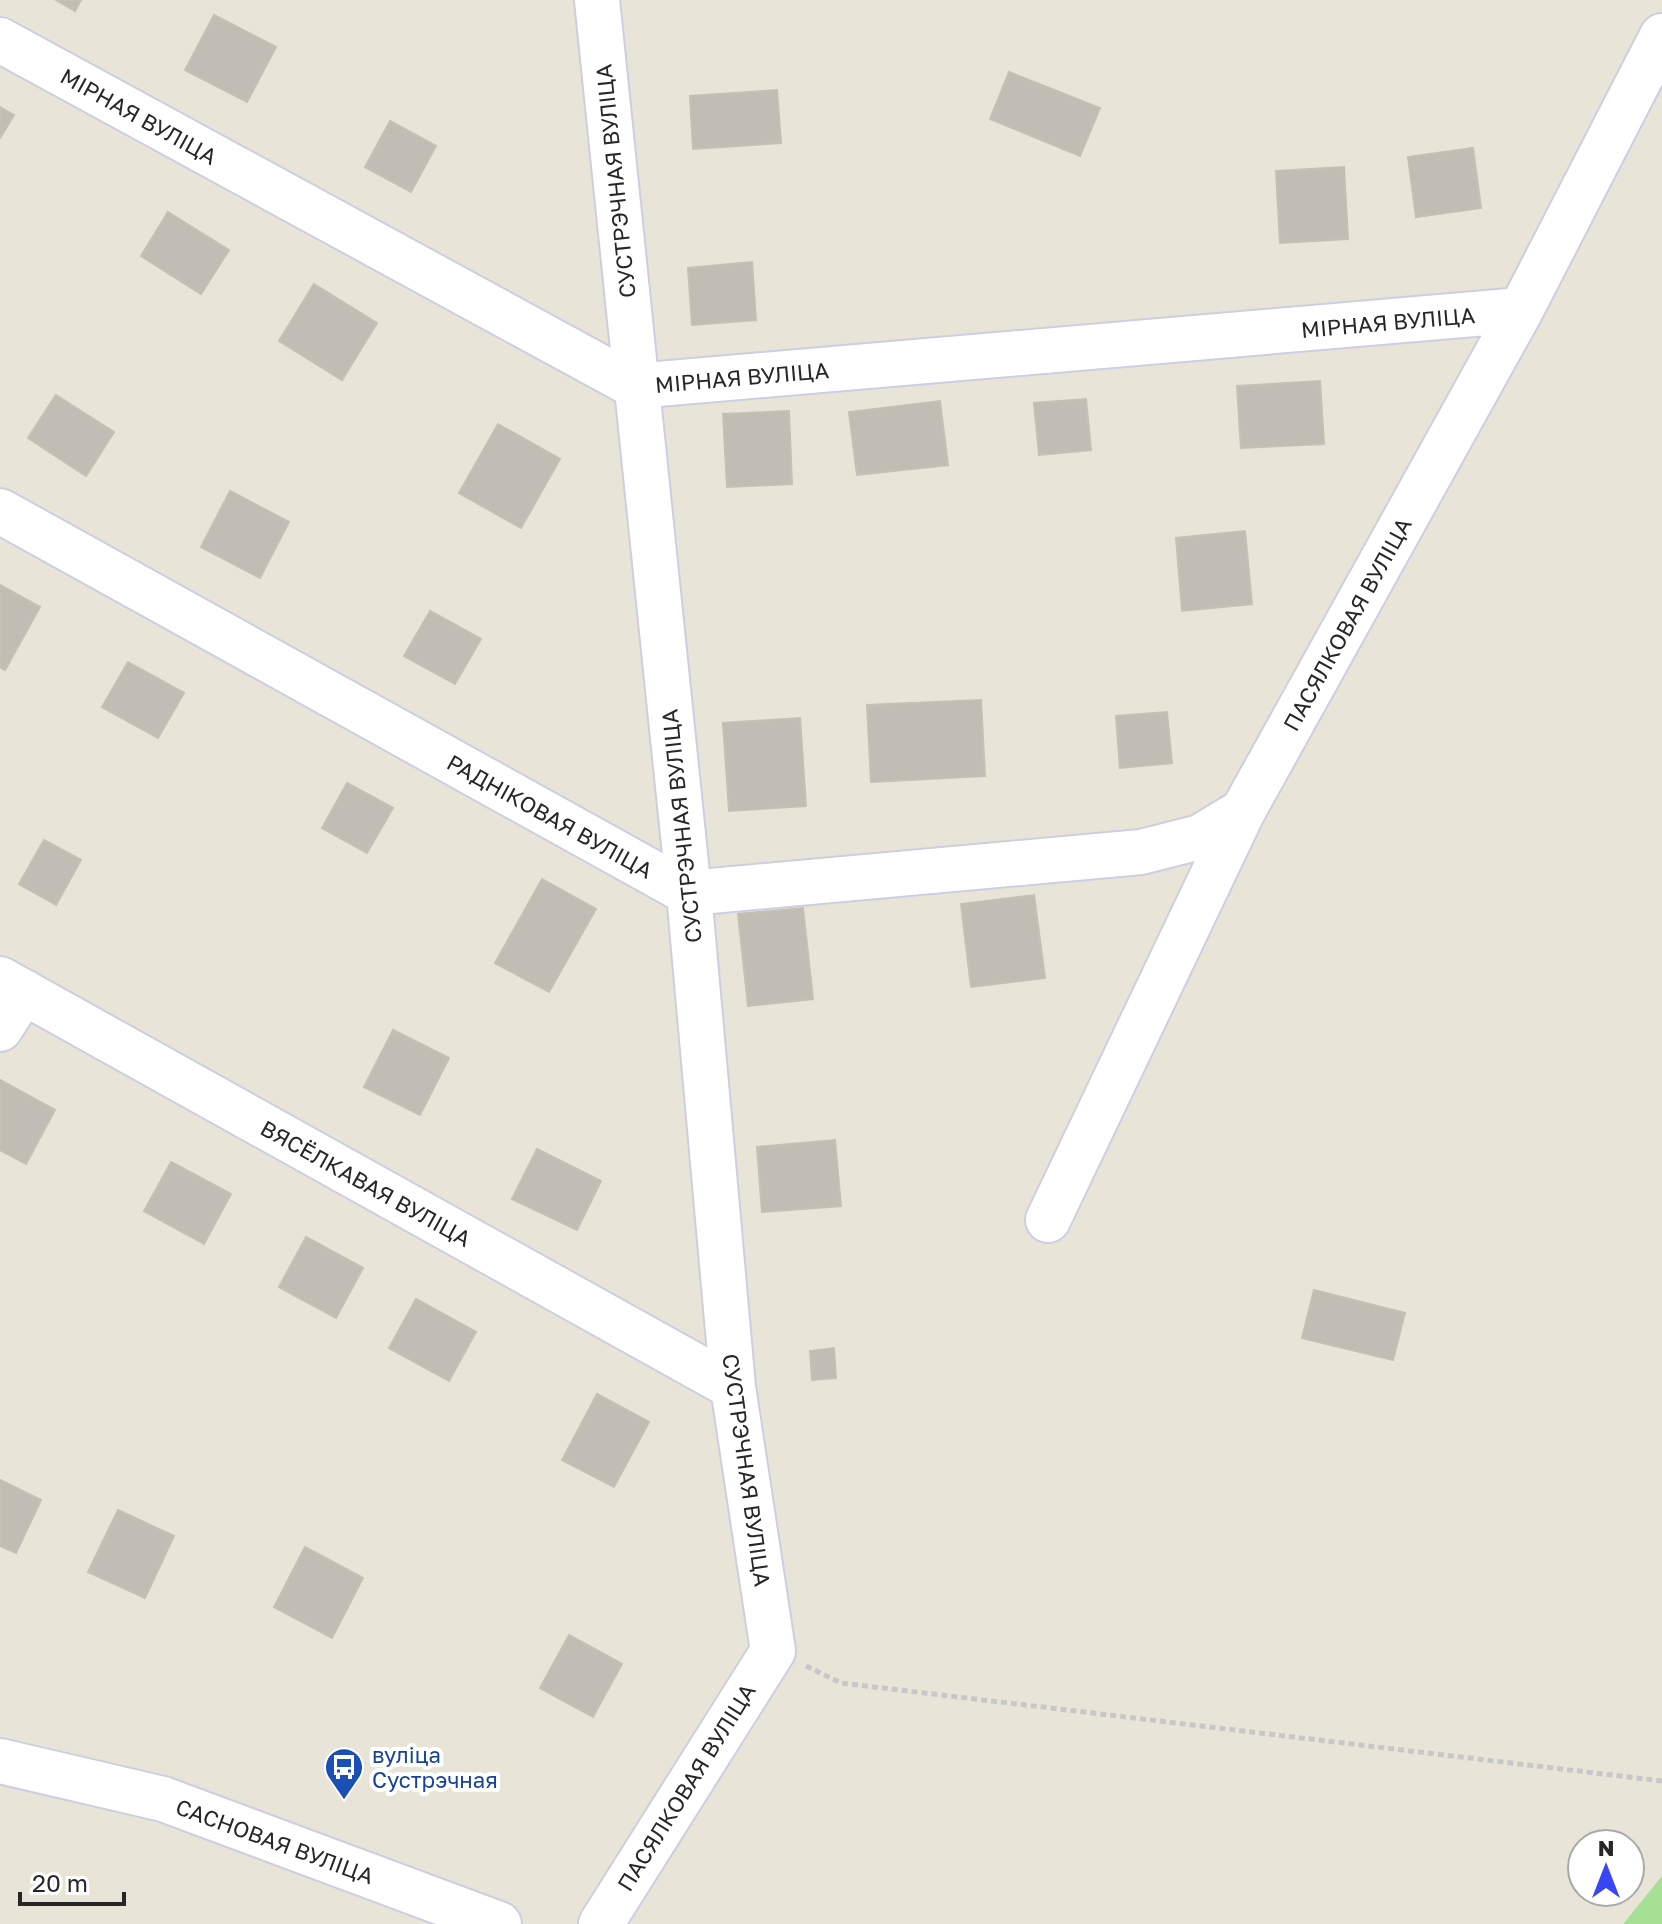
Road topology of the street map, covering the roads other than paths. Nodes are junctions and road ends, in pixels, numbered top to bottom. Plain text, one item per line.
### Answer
1 (597, 0) edge
2 (1662, 36) edge
3 (0, 40) edge
4 (1521, 310) junction
5 (635, 386) junction
6 (0, 511) edge
7 (1243, 811) junction
8 (689, 893) junction
9 (12, 986) edge
10 (0, 1029) edge
11 (1048, 1220) dead end
12 (733, 1387) junction
13 (773, 1651) joint
14 (0, 1761) edge
15 (499, 1924) edge
16 (601, 1924) edge

1 - 5 street, СУСТРЭЧНАЯ ВУЛІЦА
2 - 4 street, ПАСЯЛКОВАЯ ВУЛІЦА
3 - 5 street, МІРНАЯ ВУЛІЦА
4 - 5 street, МІРНАЯ ВУЛІЦА
4 - 7 street, ПАСЯЛКОВАЯ ВУЛІЦА
5 - 8 street, СУСТРЭЧНАЯ ВУЛІЦА
6 - 8 street, РАДНІКОВАЯ ВУЛІЦА
7 - 8 street
7 - 11 street, ПАСЯЛКОВАЯ ВУЛІЦА
8 - 12 street, СУСТРЭЧНАЯ ВУЛІЦА
9 - 10 street
9 - 12 street, ВЯСЁЛКАВАЯ ВУЛІЦА
12 - 13 street, СУСТРЭЧНАЯ ВУЛІЦА
13 - 16 street, ПАСЯЛКОВАЯ ВУЛІЦА
14 - 15 street, САСНОВАЯ ВУЛІЦА

